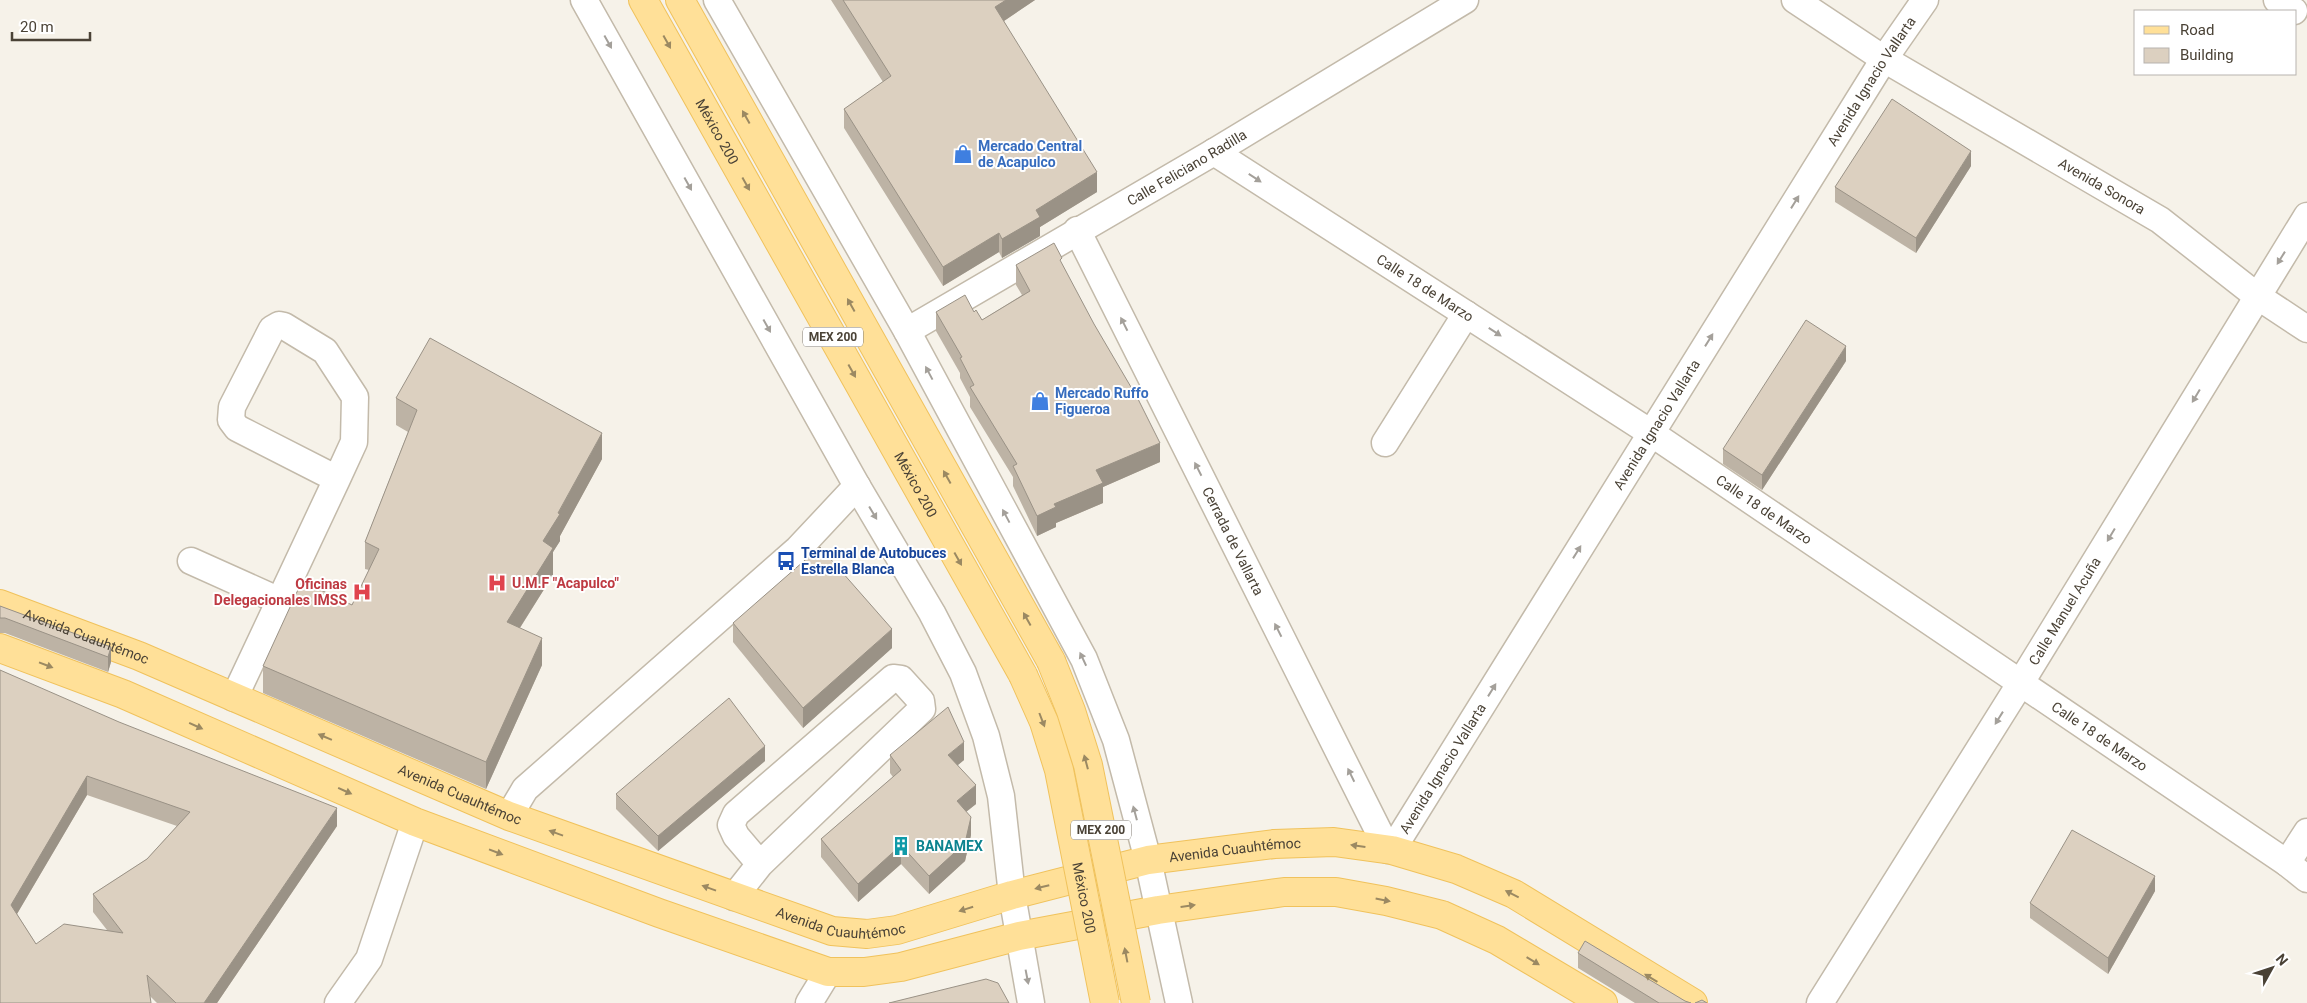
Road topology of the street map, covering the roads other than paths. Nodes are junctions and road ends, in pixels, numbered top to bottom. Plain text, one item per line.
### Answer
1 (584, 0) edge
2 (643, 0) edge
3 (680, 0) edge
4 (717, 0) edge
5 (1465, 0) edge
6 (1795, 0) edge
7 (1925, 0) edge
8 (2276, 0) edge
9 (2292, 10) edge
10 (1884, 59) junction
11 (1214, 152) junction
12 (2307, 216) edge
13 (1077, 230) junction
14 (2258, 296) junction
15 (1466, 314) junction
16 (2307, 329) edge
17 (907, 331) junction
18 (1651, 433) junction
19 (1385, 442) dead end
20 (337, 479) junction
21 (857, 486) junction
22 (191, 561) dead end
23 (280, 601) junction
24 (0, 604) edge
25 (0, 648) edge
26 (2020, 684) junction
27 (234, 698) junction
28 (509, 816) junction
29 (415, 822) junction
30 (2307, 832) edge
31 (1390, 850) junction
32 (1148, 860) junction
33 (2286, 863) junction
34 (760, 864) junction
35 (2307, 879) edge
36 (1012, 895) junction
37 (734, 896) junction
38 (1158, 910) junction
39 (1019, 936) junction
40 (828, 972) junction
41 (338, 1003) edge
42 (809, 1003) edge
43 (1032, 1003) edge
44 (1105, 1003) edge
45 (1136, 1003) edge
46 (1179, 1003) edge
47 (1603, 1003) edge
48 (1692, 1003) edge
49 (1820, 1003) edge

1 -> 21 street
2 -> 44 main road, México 200 / MEX 200, bridge
45 -> 3 main road, MEX 200, bridge
4 - 17 street
5 - 11 street, Calle Feliciano Radilla
6 - 10 street, Avenida Sonora
7 - 10 street, Avenida Ignacio Vallarta
8 - 9 street
10 - 14 street, Avenida Sonora
18 -> 10 street, Avenida Ignacio Vallarta
11 - 13 street, Calle Feliciano Radilla
11 -> 15 street, Calle 18 de Marzo
12 -> 14 street, Calle Manuel Acuña
13 - 17 street, Calle Feliciano Radilla
31 -> 13 street, Cerrada de Vallarta
14 - 16 street, Avenida Sonora
14 -> 26 street, Calle Manuel Acuña
15 -> 18 street, Calle 18 de Marzo
15 - 19 street
32 -> 17 street
18 - 26 street, Calle 18 de Marzo
31 -> 18 street, Avenida Ignacio Vallarta
20 - 20 street
20 - 23 street
21 - 28 street
21 -> 36 street
22 - 23 street
23 - 27 street
24 - 27 main road, Avenida Cuauhtémoc
25 -> 29 main road
26 - 33 street, Calle 18 de Marzo
26 -> 49 street, Calle Manuel Acuña
28 -> 27 main road, Avenida Cuauhtémoc
37 -> 28 main road, Avenida Cuauhtémoc
29 -> 40 main road
29 - 41 street
30 - 33 street
31 -> 32 main road, Avenida Cuauhtémoc
48 -> 31 main road, Avenida Cuauhtémoc
32 -> 36 main road, Avenida Cuauhtémoc
32 - 38 street
33 - 35 street, Calle 18 de Marzo
34 - 34 street
34 - 37 street
36 -> 37 main road, Avenida Cuauhtémoc
36 - 39 street
38 - 39 main road
38 - 46 street
38 -> 47 main road
39 - 40 main road
39 -> 43 street
40 - 42 street

